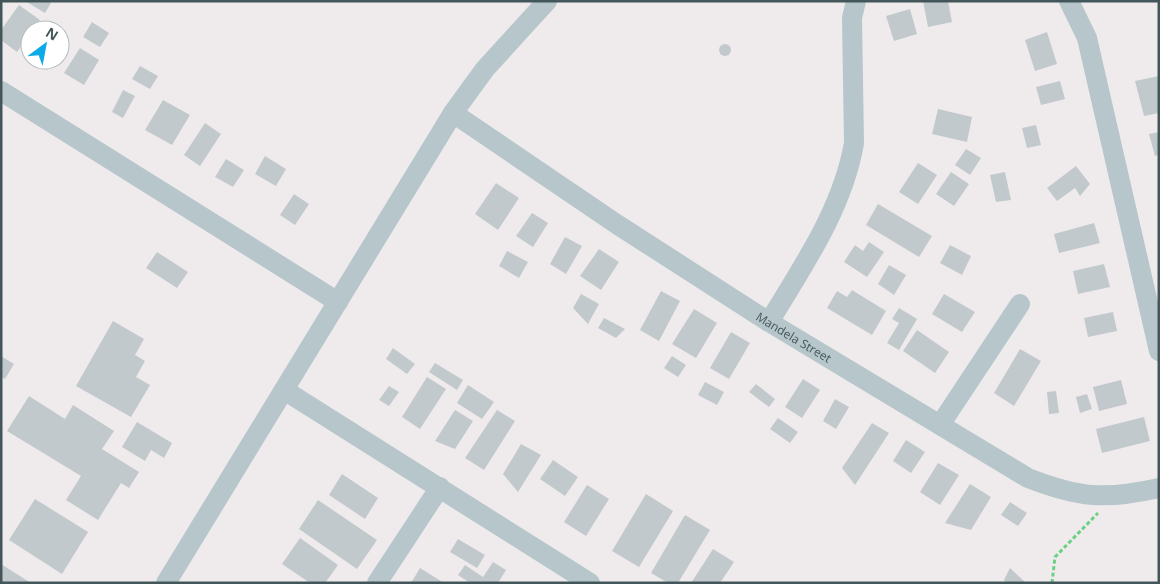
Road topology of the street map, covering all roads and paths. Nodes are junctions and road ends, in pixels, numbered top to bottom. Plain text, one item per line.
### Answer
1 (547, 1) edge
2 (856, 1) edge
3 (1069, 1) edge
4 (1, 91) edge
5 (453, 113) junction
6 (338, 302) junction
7 (1020, 304) dead end
8 (769, 322) junction
9 (1159, 351) edge
10 (284, 390) junction
11 (940, 425) junction
12 (440, 487) junction
13 (1159, 488) edge
14 (1114, 497) junction
15 (166, 583) edge
16 (377, 583) edge
17 (590, 583) edge
18 (1052, 583) edge

1 - 5 street
2 - 8 street
3 - 9 street
4 - 6 street
5 - 6 street
5 - 8 street, Mandela Street
6 - 10 street
7 - 11 street
8 - 11 street, Mandela Street
10 - 12 street
10 - 15 street
11 - 14 street, Mandela Street
12 - 16 street
12 - 17 street
13 - 14 street, Mandela Street
14 - 18 path

